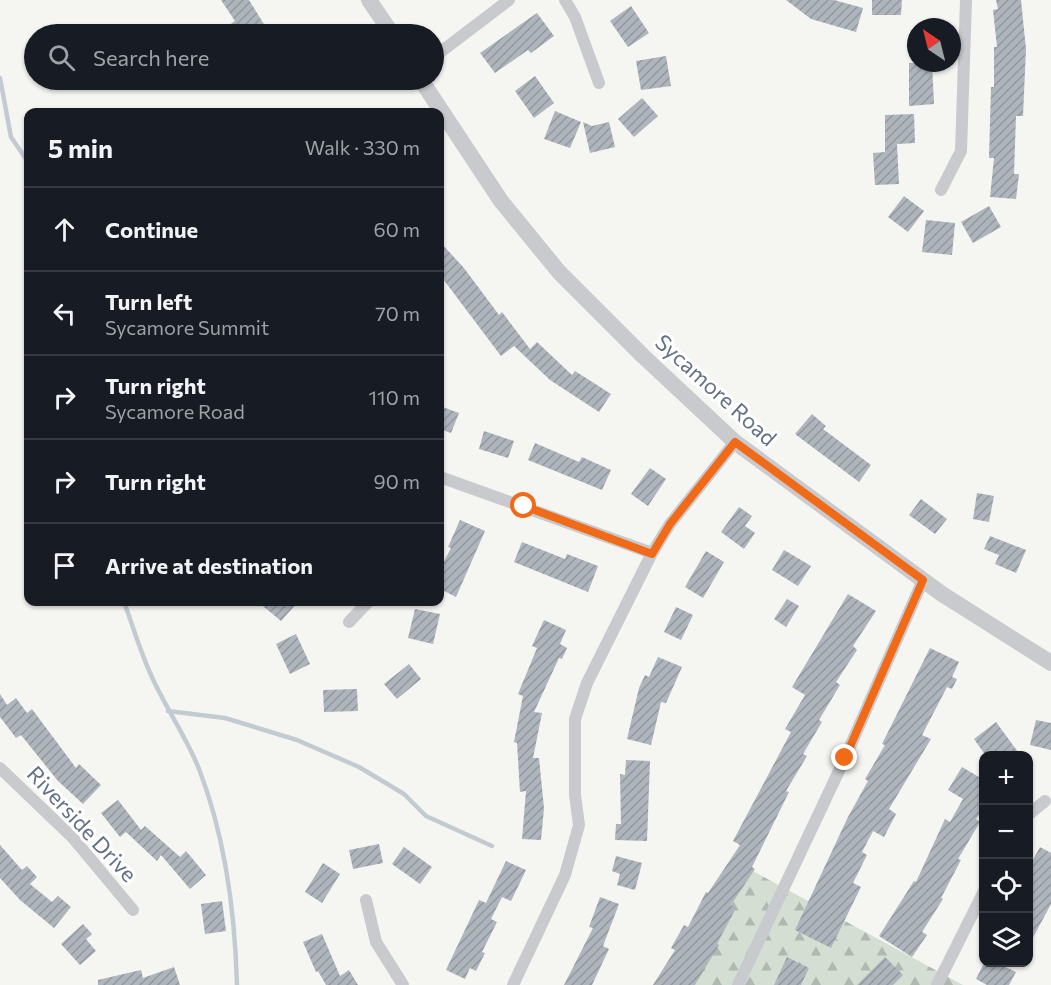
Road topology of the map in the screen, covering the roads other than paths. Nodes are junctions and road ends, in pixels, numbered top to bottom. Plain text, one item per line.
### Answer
1 (369, 0) edge
2 (509, 0) edge
3 (565, 0) edge
4 (966, 0) edge
5 (385, 24) edge
6 (444, 49) edge
7 (599, 83) dead end
8 (428, 90) edge
9 (440, 108) edge
10 (444, 115) edge
11 (941, 190) dead end
12 (735, 442) junction
13 (444, 478) edge
14 (652, 554) junction
15 (923, 580) junction
16 (364, 606) edge
17 (349, 622) dead end
18 (1051, 663) edge
19 (0, 768) edge
20 (1045, 801) dead end
21 (1033, 812) edge
22 (366, 900) dead end
23 (979, 901) edge
24 (133, 910) dead end
25 (403, 985) edge
26 (513, 985) edge
27 (738, 985) edge
28 (937, 985) edge

1 - 5 street
2 - 6 street
3 - 7 street
4 - 11 street
8 - 9 street, Sycamore Road
10 - 12 street, Sycamore Road
12 - 14 street
12 - 15 street, Sycamore Road
13 - 14 street
14 - 26 street
15 - 18 street, Sycamore Road
15 - 27 street
16 - 17 street
19 - 24 street, Riverside Drive
20 - 21 street
22 - 25 street
23 - 28 street

